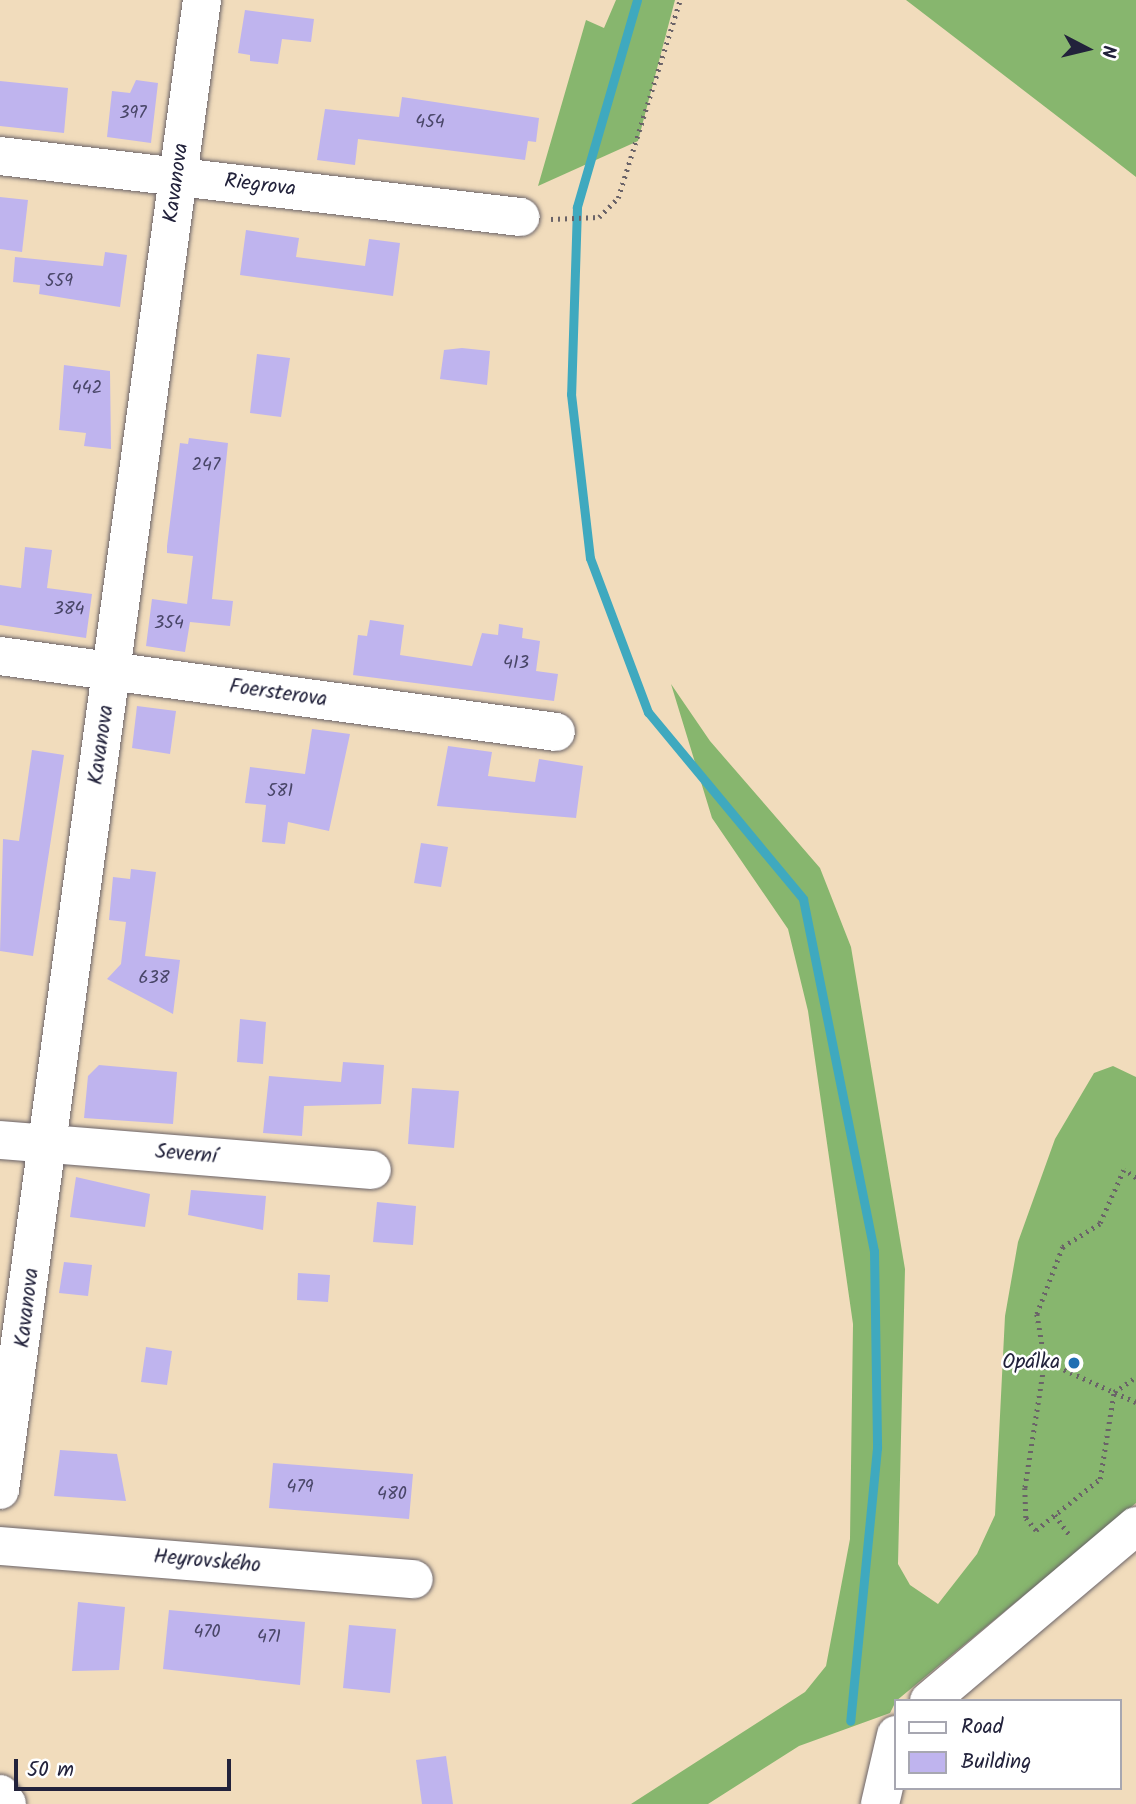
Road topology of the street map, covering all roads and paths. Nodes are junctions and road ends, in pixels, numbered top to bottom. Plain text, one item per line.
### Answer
1 (202, 0) edge
2 (680, 0) edge
3 (0, 156) edge
4 (178, 177) junction
5 (520, 217) dead end
6 (557, 219) dead end
7 (0, 656) edge
8 (112, 671) junction
9 (556, 732) dead end
10 (0, 1140) edge
11 (49, 1144) junction
12 (372, 1170) dead end
13 (1136, 1178) edge
14 (1045, 1361) junction
15 (1136, 1377) edge
16 (1114, 1392) junction
17 (1136, 1402) edge
18 (0, 1490) edge
19 (1136, 1526) edge
20 (1071, 1536) junction
21 (0, 1546) edge
22 (414, 1579) dead end
23 (931, 1699) edge
24 (894, 1744) edge
25 (0, 1794) edge
26 (7, 1804) edge
27 (880, 1804) edge

1 - 4 street, Kavanova
2 - 6 path
3 - 4 street, Riegrova
4 - 5 street, Riegrova
4 - 8 street, Kavanova
7 - 8 street, Foersterova
8 - 9 street, Foersterova
8 - 11 street, Kavanova
10 - 11 street, Severní
11 - 12 street, Severní
11 - 18 street, Kavanova
13 - 14 path
14 - 16 path
14 - 20 path
15 - 16 path
16 - 17 path
16 - 20 path
19 - 20 street
20 - 23 street
21 - 22 street, Heyrovského
24 - 27 street
25 - 26 street

